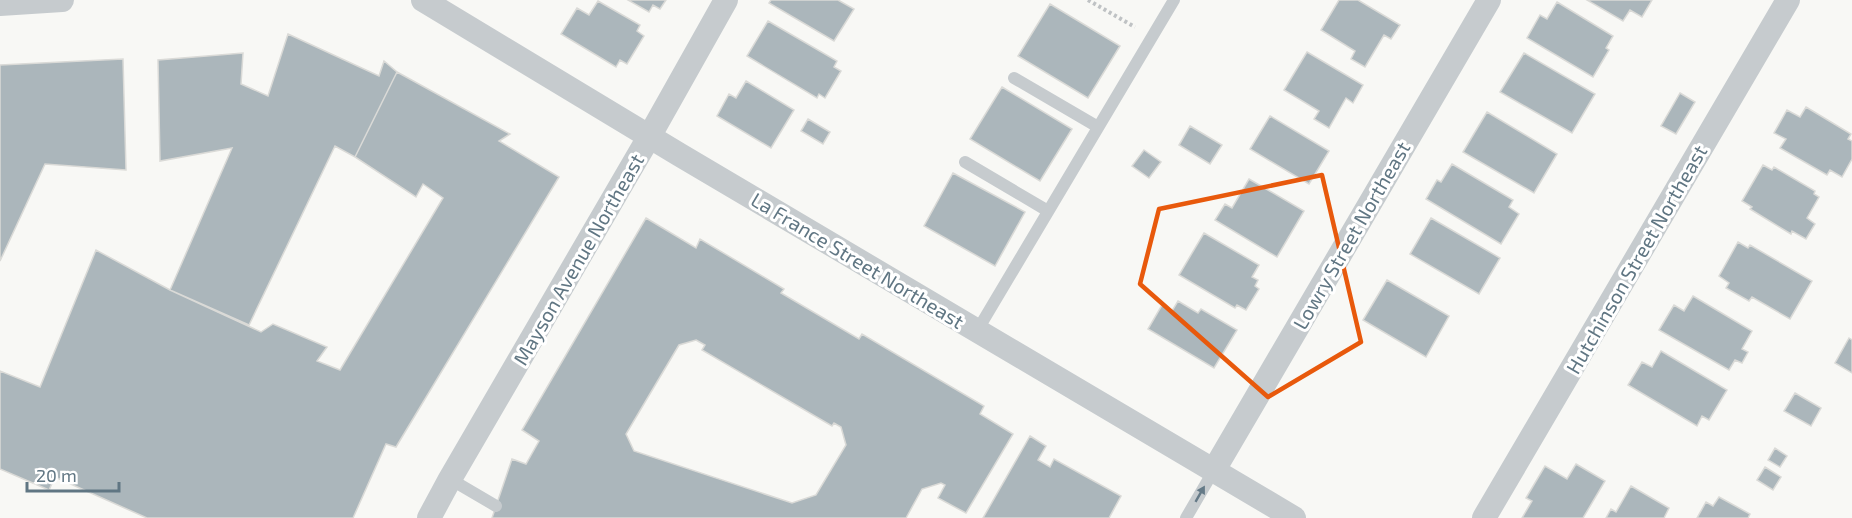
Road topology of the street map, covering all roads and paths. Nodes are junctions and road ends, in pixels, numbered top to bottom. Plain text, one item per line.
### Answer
1 (62, 0) edge
2 (423, 0) edge
3 (726, 0) edge
4 (1088, 0) edge
5 (1174, 0) edge
6 (1489, 0) edge
7 (1788, 0) edge
8 (0, 4) edge
9 (1143, 31) dead end
10 (1014, 78) dead end
11 (1098, 127) junction
12 (649, 137) junction
13 (965, 162) dead end
14 (1048, 211) junction
15 (977, 331) junction
16 (1214, 470) junction
17 (450, 479) junction
18 (496, 506) dead end
19 (429, 518) edge
20 (1186, 518) edge
21 (1294, 518) edge
22 (1484, 518) edge

1 - 8 street
2 - 12 street, La France Street Northeast
3 - 12 street, Mayson Avenue Northeast
4 - 9 path
5 - 11 lane
6 - 16 street, Lowry Street Northeast
7 - 22 street, Hutchinson Street Northeast
10 - 11 lane
11 - 14 lane
12 - 15 street, La France Street Northeast
12 - 17 street, Mayson Avenue Northeast
13 - 14 lane
14 - 15 lane
15 - 16 street, La France Street Northeast
20 -> 16 lane
16 - 21 street, La France Street Northeast
17 - 18 lane
17 - 19 street, Mayson Avenue Northeast

